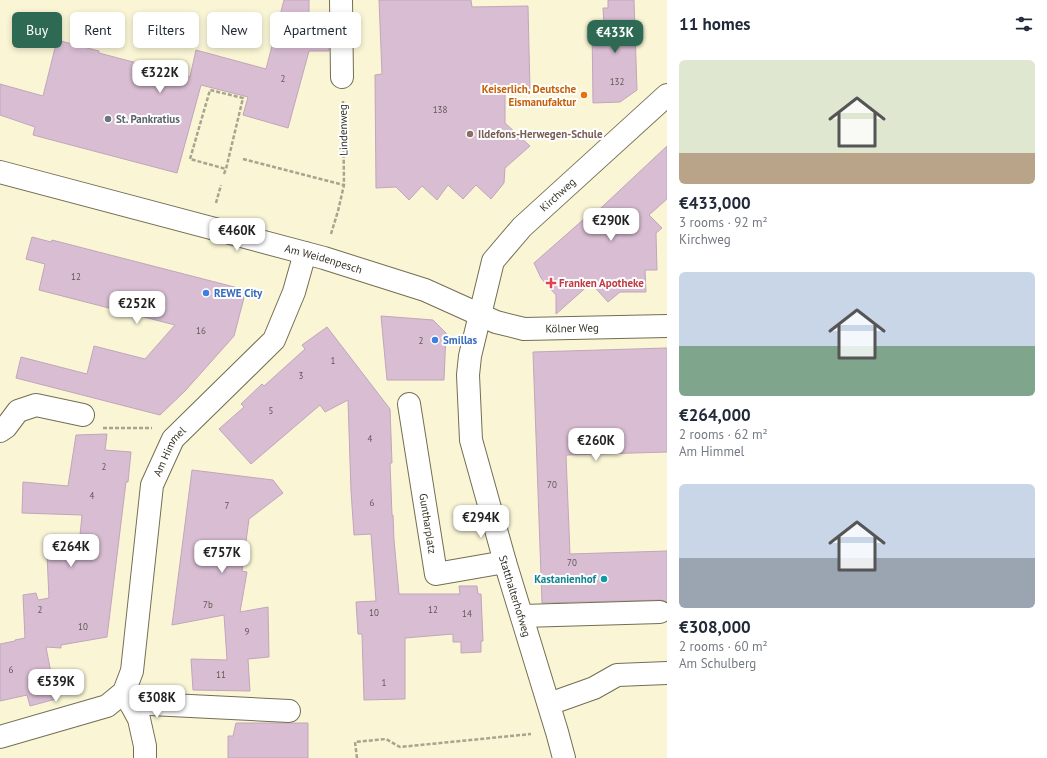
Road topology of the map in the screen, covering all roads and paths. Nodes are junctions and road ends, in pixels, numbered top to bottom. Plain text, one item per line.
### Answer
1 (341, 0) edge
2 (342, 77) joint
3 (667, 94) edge
4 (243, 159) dead end
5 (226, 169) junction
6 (0, 172) edge
7 (224, 174) dead end
8 (344, 185) junction
9 (314, 255) junction
10 (480, 314) junction
11 (667, 326) edge
12 (409, 404) dead end
13 (83, 415) joint
14 (0, 432) edge
15 (172, 440) junction
16 (505, 562) junction
17 (660, 612) dead end
18 (522, 616) junction
19 (667, 673) edge
20 (127, 697) junction
21 (549, 704) junction
22 (289, 711) dead end
23 (557, 732) junction
24 (0, 737) edge
25 (145, 758) edge
26 (356, 758) edge
27 (564, 758) edge

1 - 2 street
2 - 8 path, Lindenweg
3 - 10 street, Kirchweg
4 - 8 path
5 - 5 path
5 - 7 path
6 - 9 street, Am Weidenpesch
8 - 9 path, Lindenweg
9 - 10 street, Am Weidenpesch
9 - 15 street, Am Himmel
10 - 11 street, Kölner Weg
10 - 16 street, Statthalterhofweg
12 - 16 street, Guntharplatz
13 - 14 street
13 - 15 path
15 - 20 street, Am Himmel
16 - 18 street, Statthalterhofweg
17 - 18 street
18 - 21 street, Statthalterhofweg
19 - 21 street
20 - 22 street
20 - 24 street
20 - 25 street
21 - 23 street, Statthalterhofweg
23 - 26 path
23 - 27 street, Statthalterhofweg

